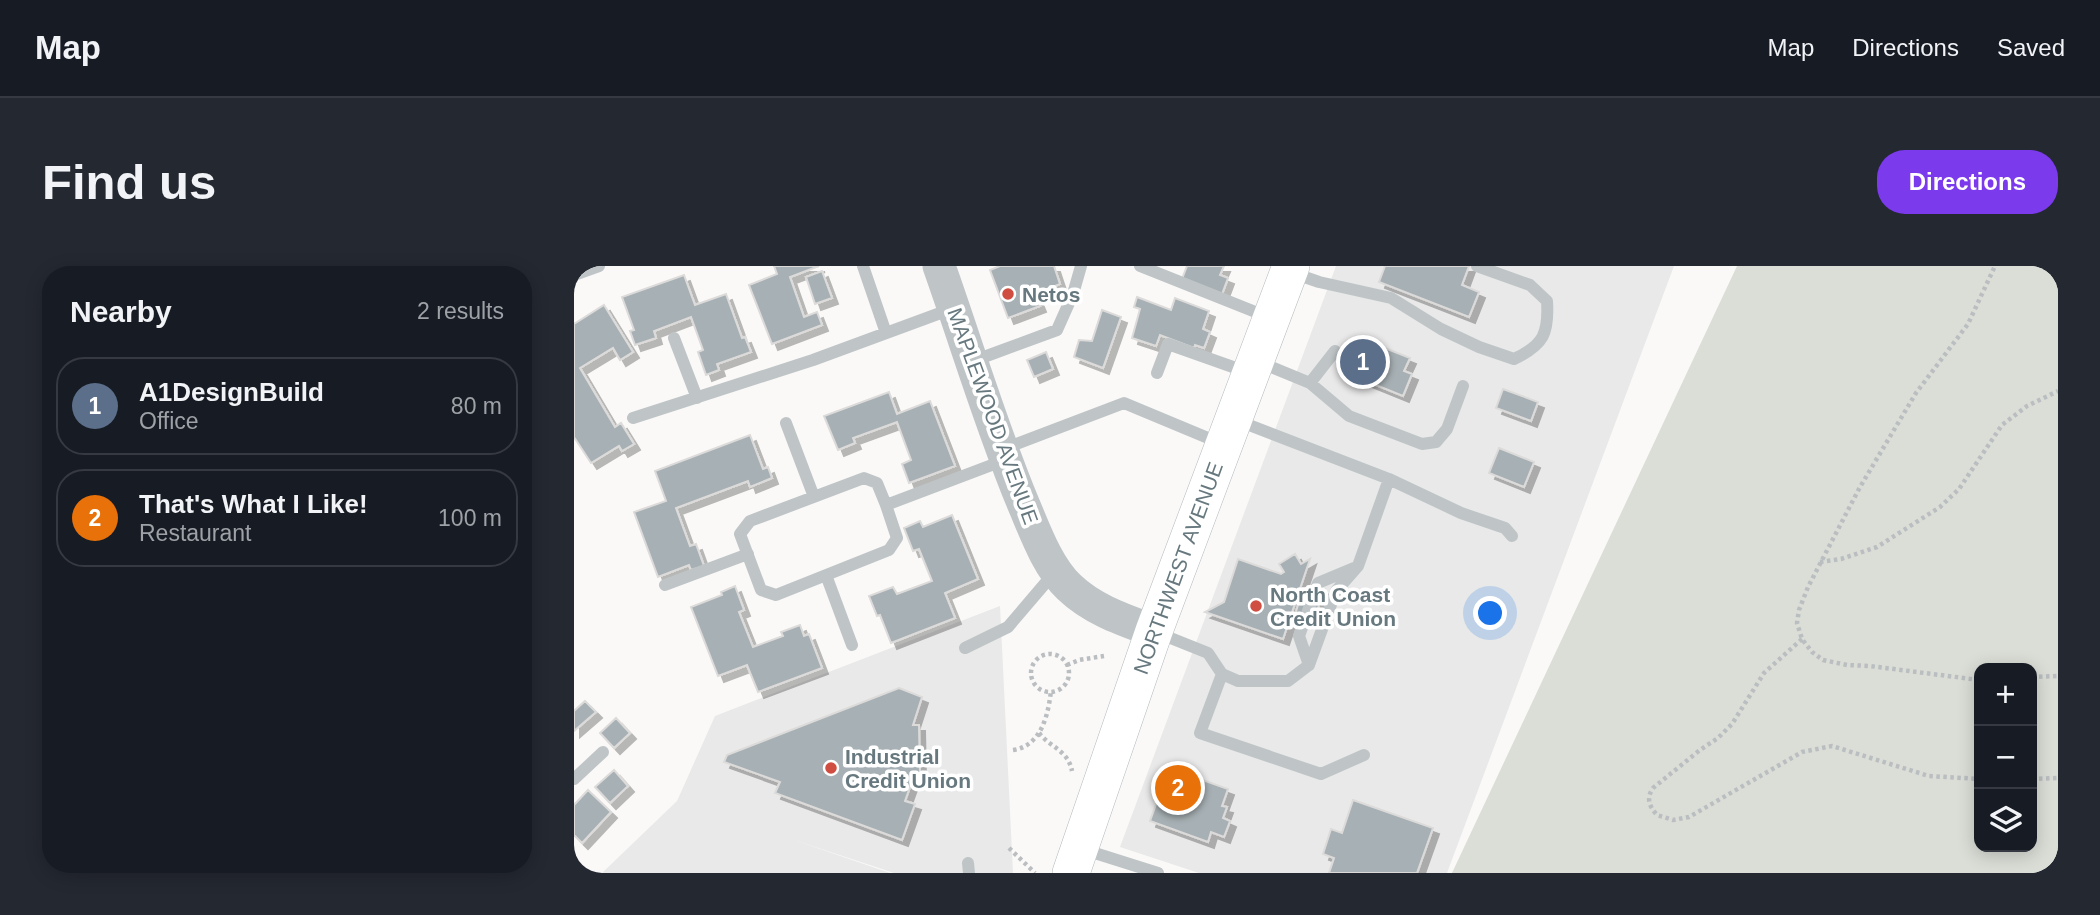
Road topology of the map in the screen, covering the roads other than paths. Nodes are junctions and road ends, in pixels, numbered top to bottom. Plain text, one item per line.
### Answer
1 (599, 266) edge
2 (863, 266) edge
3 (1081, 266) edge
4 (1140, 266) edge
5 (1477, 266) edge
6 (942, 267) edge
7 (1290, 269) edge
8 (574, 275) edge
9 (954, 308) junction
10 (1272, 318) junction
11 (886, 333) junction
12 (674, 338) dead end
13 (1335, 351) dead end
14 (972, 361) junction
15 (1253, 367) junction
16 (1157, 373) dead end
17 (1310, 383) junction
18 (1463, 386) dead end
19 (696, 398) junction
20 (633, 418) dead end
21 (786, 423) dead end
22 (1228, 432) junction
23 (1004, 455) junction
24 (1390, 479) junction
25 (814, 497) junction
26 (886, 505) junction
27 (1512, 536) dead end
28 (748, 554) junction
29 (1358, 566) junction
30 (1055, 571) junction
31 (826, 575) junction
32 (665, 585) dead end
33 (1154, 631) junction
34 (852, 645) dead end
35 (965, 648) dead end
36 (1309, 665) junction
37 (1222, 674) junction
38 (603, 752) dead end
39 (1364, 755) dead end
40 (574, 779) edge
41 (1075, 861) edge
42 (1154, 872) edge

1 - 8 lane
2 - 11 lane
3 - 14 lane
4 - 10 lane
5 - 7 lane
6 - 9 street, MAPLEWOOD AVENUE
7 - 10 main road, NORTHWEST AVENUE
9 - 11 lane
9 - 14 street, MAPLEWOOD AVENUE
10 - 15 main road, NORTHWEST AVENUE
11 - 19 lane
12 - 19 lane
13 - 17 lane
14 - 23 street, MAPLEWOOD AVENUE
15 - 16 lane
15 - 17 lane
15 - 22 main road, NORTHWEST AVENUE
17 - 18 lane
19 - 20 lane
21 - 25 lane
22 - 23 lane
22 - 24 lane
22 - 33 main road, NORTHWEST AVENUE
23 - 26 lane
23 - 30 street, MAPLEWOOD AVENUE
24 - 27 lane
24 - 29 lane
25 - 26 lane
25 - 28 lane
26 - 31 lane
28 - 31 lane
28 - 32 lane
29 - 36 lane
29 - 36 lane
30 - 33 street, MAPLEWOOD AVENUE
30 - 35 lane
31 - 34 lane
33 - 37 lane
33 - 41 main road, NORTHWEST AVENUE
36 - 37 lane
37 - 39 lane
38 - 40 lane
41 - 42 lane

